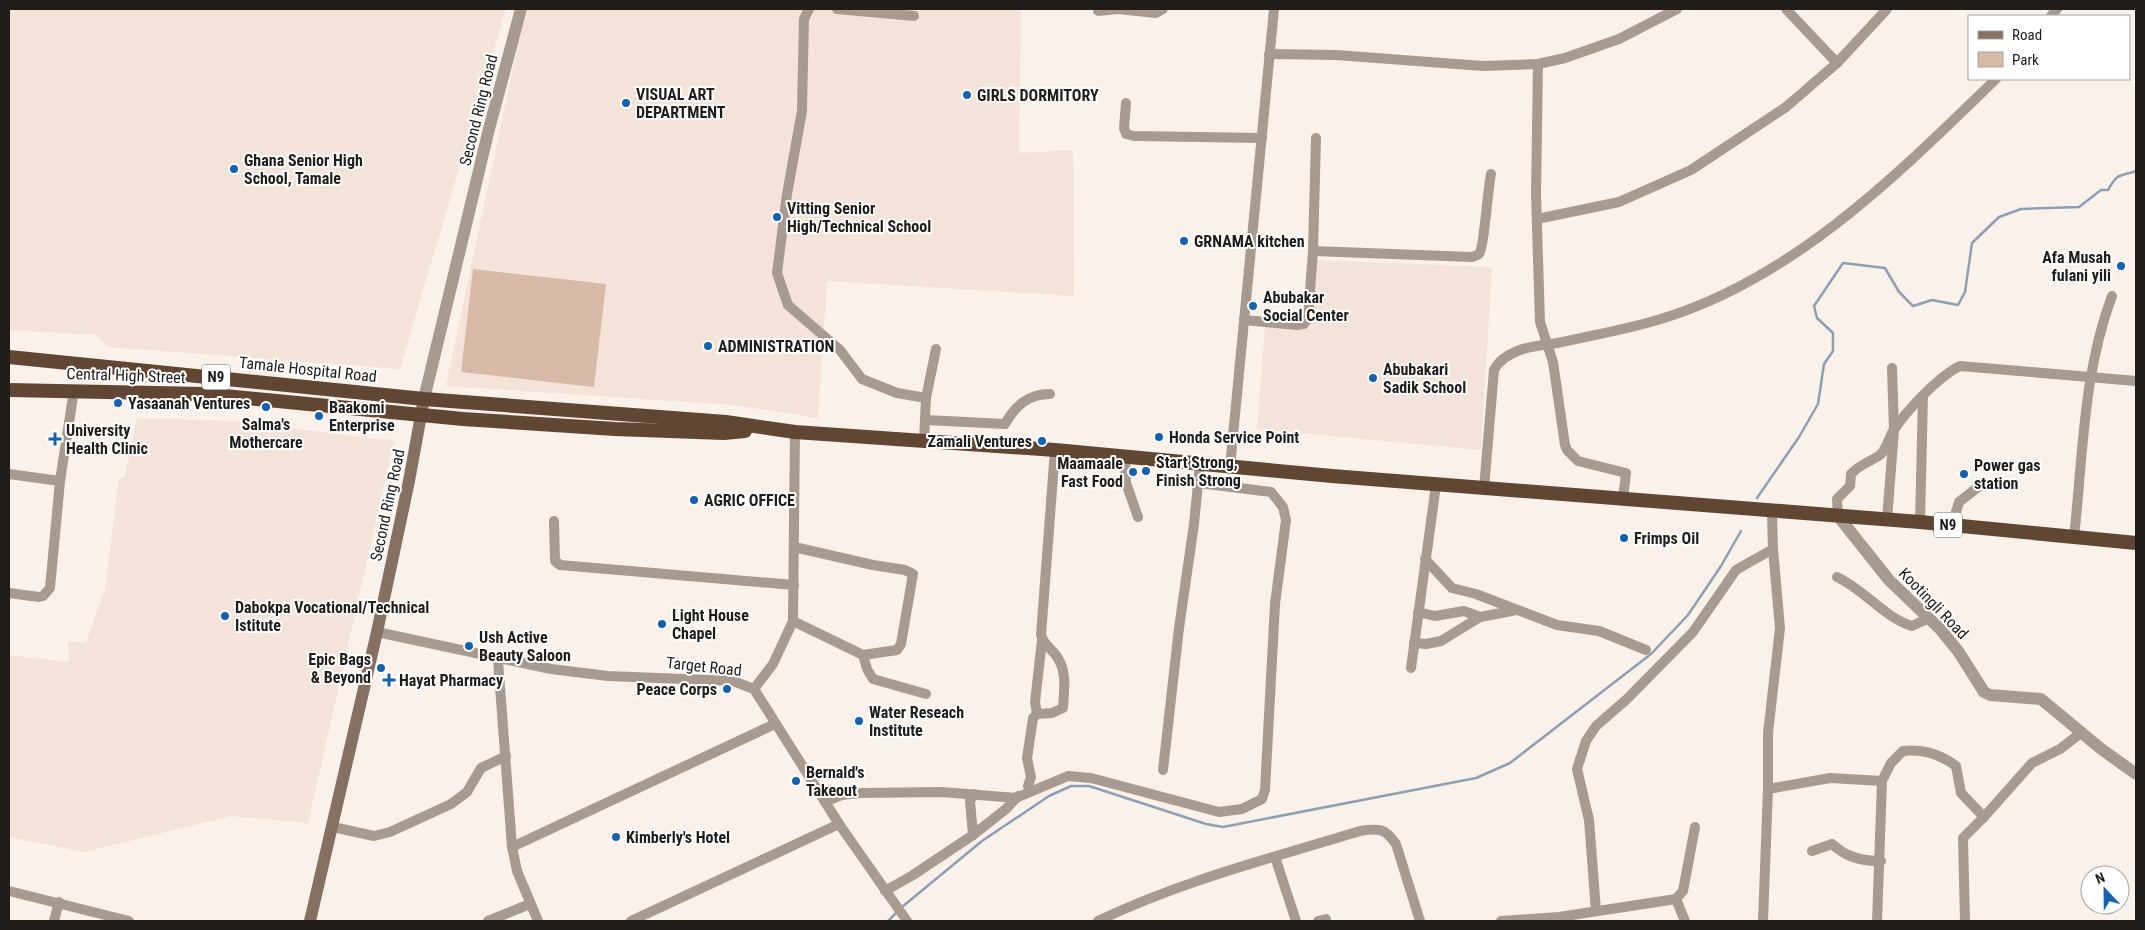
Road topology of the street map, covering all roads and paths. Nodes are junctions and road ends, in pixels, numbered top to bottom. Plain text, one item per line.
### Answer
1 (521, 9) edge
2 (809, 9) edge
3 (837, 9) edge
4 (1163, 9) edge
5 (1274, 9) edge
6 (1678, 9) edge
7 (1786, 9) edge
8 (1887, 9) edge
9 (1098, 11) dead end
10 (914, 16) dead end
11 (1269, 54) junction
12 (1837, 63) junction
13 (1538, 64) junction
14 (1995, 80) edge
15 (1126, 103) dead end
16 (1262, 138) junction
17 (1316, 138) dead end
18 (1491, 174) dead end
19 (1537, 219) junction
20 (1313, 251) junction
21 (2112, 296) dead end
22 (1244, 320) junction
23 (1547, 345) junction
24 (936, 349) dead end
25 (9, 357) edge
26 (1892, 368) dead end
27 (2089, 376) junction
28 (2136, 381) edge
29 (9, 390) edge
30 (74, 390) junction
31 (1050, 394) dead end
32 (1923, 396) junction
33 (926, 398) junction
34 (424, 399) junction
35 (421, 414) junction
36 (926, 420) junction
37 (766, 429) junction
38 (1894, 430) junction
39 (795, 432) junction
40 (924, 440) junction
41 (1055, 450) junction
42 (1125, 457) junction
43 (1200, 464) junction
44 (1230, 467) junction
45 (9, 474) edge
46 (60, 481) junction
47 (1199, 483) junction
48 (1982, 484) dead end
49 (1436, 485) junction
50 (1484, 489) junction
51 (1623, 499) junction
52 (1766, 512) junction
53 (1838, 516) junction
54 (1138, 517) dead end
55 (1887, 520) junction
56 (554, 521) dead end
57 (1920, 522) junction
58 (1952, 525) junction
59 (2074, 537) junction
60 (2136, 542) edge
61 (794, 547) junction
62 (1773, 549) junction
63 (1425, 559) junction
64 (1837, 577) dead end
65 (794, 585) junction
66 (9, 594) edge
67 (1517, 610) junction
68 (1418, 612) junction
69 (1480, 617) junction
70 (1929, 618) junction
71 (793, 621) junction
72 (377, 632) junction
73 (1042, 640) junction
74 (1414, 643) junction
75 (1646, 650) dead end
76 (863, 655) junction
77 (498, 660) junction
78 (1411, 668) dead end
79 (754, 689) junction
80 (926, 694) dead end
81 (1037, 714) junction
82 (775, 724) junction
83 (2082, 732) junction
84 (506, 756) junction
85 (1163, 770) dead end
86 (2136, 774) edge
87 (1882, 781) junction
88 (1028, 786) junction
89 (1049, 786) junction
90 (1768, 790) junction
91 (974, 794) junction
92 (1016, 798) junction
93 (825, 802) junction
94 (1984, 817) junction
95 (839, 824) junction
96 (1695, 827) dead end
97 (333, 828) junction
98 (973, 835) junction
99 (512, 846) junction
100 (1812, 851) dead end
101 (1275, 857) junction
102 (1880, 861) junction
103 (9, 891) edge
104 (887, 893) junction
105 (1676, 899) junction
106 (59, 902) junction
107 (530, 904) junction
108 (1596, 911) junction
109 (905, 918) edge
110 (54, 921) edge
111 (129, 921) edge
112 (310, 921) edge
113 (488, 921) edge
114 (538, 921) edge
115 (631, 921) edge
116 (1098, 921) edge
117 (1296, 921) edge
118 (1420, 921) edge
119 (1501, 921) edge
120 (1685, 921) edge
121 (1763, 921) edge
122 (1877, 921) edge
123 (1965, 921) edge

1 - 34 street, Second Ring Road
2 - 33 street
3 - 10 street
4 - 9 street
5 - 11 street
6 - 13 street
7 - 12 street
8 - 12 street
11 - 13 street
11 - 16 street
12 - 19 street
13 - 19 street
14 - 23 street
15 - 16 street
16 - 22 street
17 - 20 street
18 - 20 street
19 - 23 street
20 - 22 street
21 - 27 street
22 - 44 street
23 - 50 street
23 - 51 street
24 - 33 street
25 - 34 highway, Tamale Hospital Road / N9
26 - 38 street
27 - 28 street
27 - 32 street
27 - 59 street
29 - 30 highway, Central High Street / N9
30 - 35 highway, Central High Street / N9
30 - 46 street
31 - 36 street
32 - 38 street
32 - 57 street
33 - 36 street
34 - 35 main road, Second Ring Road
34 - 37 highway, N9
35 - 37 highway, N9
35 - 72 main road, Second Ring Road
36 - 40 street
37 - 39 highway, N9
38 - 53 street
38 - 55 street
39 - 40 highway, N9
39 - 61 street
40 - 41 highway, N9
41 - 42 highway, N9
41 - 73 street
42 - 43 highway, N9
42 - 54 street
43 - 44 highway, N9
43 - 47 street
44 - 49 highway, N9
45 - 46 street
46 - 66 street
47 - 85 street
47 - 89 street
48 - 58 street
49 - 50 highway, N9
49 - 63 street
50 - 51 highway, N9
51 - 52 highway, N9
52 - 53 highway, N9
52 - 62 street
53 - 55 highway, N9
53 - 70 street, Kootingli Road
55 - 57 highway, N9
56 - 65 street
57 - 58 highway, N9
58 - 59 highway, N9
59 - 60 highway, N9
61 - 65 street
61 - 76 street
62 - 90 street
62 - 108 street
63 - 67 street
63 - 68 street
64 - 70 street
65 - 71 street
67 - 69 street
67 - 75 street
68 - 69 street
68 - 74 street
69 - 74 street
70 - 83 street, Kootingli Road
71 - 76 street
71 - 79 street
72 - 77 street, Target Road
72 - 97 main road, Second Ring Road
73 - 81 street
73 - 81 street
74 - 78 street
76 - 80 street
77 - 79 street, Target Road
77 - 84 street
79 - 82 street, Target Road
81 - 88 street
82 - 93 street, Target Road
82 - 99 street
83 - 86 street, Kootingli Road
83 - 94 street
84 - 97 street
84 - 99 street
87 - 90 street
87 - 94 street
87 - 102 street
88 - 89 street
88 - 92 street
89 - 92 street
90 - 121 street
91 - 92 street
91 - 93 street
91 - 98 street
92 - 98 street
93 - 95 street, Target Road
94 - 123 street
95 - 104 street, Target Road
95 - 115 street
96 - 105 street
97 - 112 main road, Second Ring Road
98 - 104 street
99 - 107 street
100 - 102 street
101 - 116 street
101 - 117 street
101 - 118 street
102 - 122 street
103 - 106 street
104 - 109 street, Target Road
105 - 108 street
105 - 120 street
106 - 110 street
106 - 111 street
107 - 113 street
107 - 114 street
108 - 119 street

